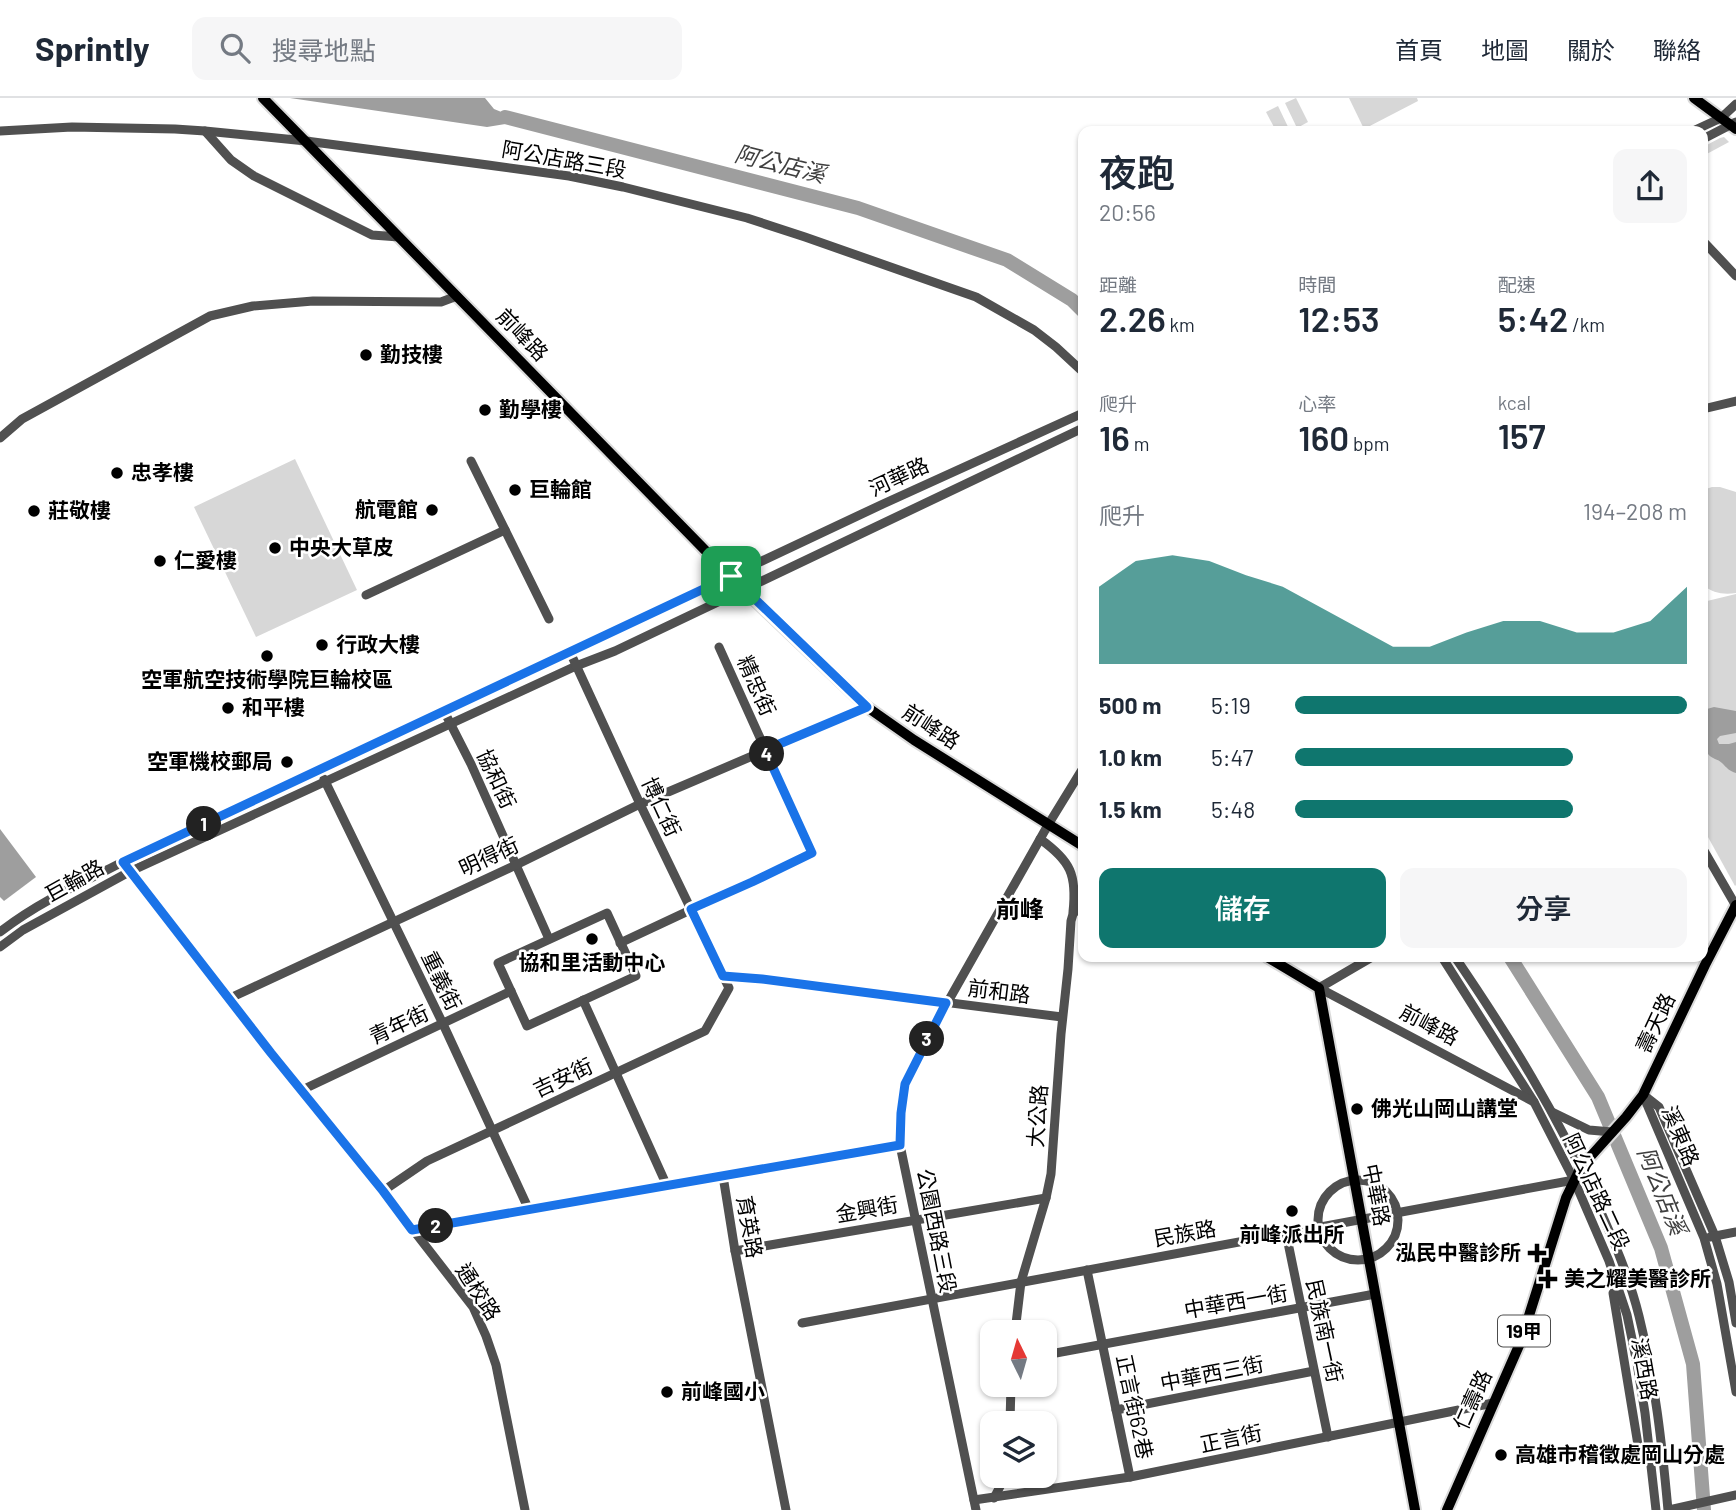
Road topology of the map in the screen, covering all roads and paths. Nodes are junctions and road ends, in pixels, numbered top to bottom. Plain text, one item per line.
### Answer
1 (263, 98) edge
2 (1694, 98) edge
3 (1736, 104) edge
4 (1721, 118) junction
5 (1734, 125) edge
6 (1704, 126) edge
7 (0, 131) edge
8 (205, 131) junction
9 (1708, 137) edge
10 (306, 141) junction
11 (399, 237) junction
12 (1708, 246) edge
13 (1736, 276) edge
14 (457, 296) junction
15 (1078, 367) edge
16 (1736, 401) edge
17 (1708, 408) edge
18 (1078, 415) edge
19 (1078, 430) edge
20 (0, 438) edge
21 (471, 461) dead end
22 (505, 530) junction
23 (731, 576) junction
24 (743, 589) junction
25 (366, 595) dead end
26 (549, 619) dead end
27 (719, 648) dead end
28 (570, 653) junction
29 (576, 666) junction
30 (867, 707) junction
31 (444, 711) junction
32 (451, 725) junction
33 (765, 750) junction
34 (318, 769) junction
35 (1078, 776) edge
36 (326, 782) junction
37 (639, 804) junction
38 (1048, 825) junction
39 (1040, 839) junction
40 (1078, 843) edge
41 (1708, 858) edge
42 (123, 862) junction
43 (516, 865) junction
44 (129, 872) junction
45 (1736, 906) edge
46 (1078, 908) edge
47 (691, 909) junction
48 (1073, 914) junction
49 (392, 921) junction
50 (0, 932) edge
51 (549, 939) junction
52 (620, 943) junction
53 (0, 947) edge
54 (1708, 958) edge
55 (1275, 962) edge
56 (1363, 962) edge
57 (1445, 962) edge
58 (1458, 962) edge
59 (1706, 962) edge
60 (723, 976) junction
61 (1319, 988) junction
62 (510, 991) junction
63 (228, 999) junction
64 (583, 1000) junction
65 (946, 1003) junction
66 (1488, 1005) junction
67 (1477, 1012) junction
68 (1062, 1017) junction
69 (443, 1024) junction
70 (616, 1072) junction
71 (302, 1090) junction
72 (1643, 1095) junction
73 (1534, 1102) junction
74 (1553, 1112) junction
75 (492, 1130) junction
76 (1612, 1132) junction
77 (900, 1145) junction
78 (1581, 1167) junction
79 (723, 1177) junction
80 (1354, 1179) junction
81 (1574, 1180) junction
82 (667, 1186) junction
83 (383, 1191) junction
84 (1046, 1198) junction
85 (529, 1210) junction
86 (1398, 1212) junction
87 (1361, 1219) junction
88 (916, 1220) junction
89 (1318, 1227) junction
90 (412, 1230) junction
91 (1736, 1232) edge
92 (1286, 1233) junction
93 (1715, 1236) junction
94 (1704, 1238) junction
95 (735, 1251) junction
96 (1368, 1259) junction
97 (1087, 1270) junction
98 (1021, 1282) junction
99 (1613, 1293) dead end
100 (1375, 1294) junction
101 (932, 1298) junction
102 (1301, 1308) junction
103 (1017, 1320) edge
104 (802, 1322) dead end
105 (1736, 1323) edge
106 (1103, 1344) junction
107 (1057, 1353) edge
108 (1314, 1371) junction
109 (1736, 1392) edge
110 (1493, 1403) junction
111 (1116, 1410) junction
112 (1399, 1422) junction
113 (1328, 1437) junction
114 (1639, 1451) dead end
115 (1130, 1477) junction
116 (999, 1488) edge
117 (1736, 1495) edge
118 (994, 1498) junction
119 (975, 1505) edge
120 (1672, 1509) edge
121 (525, 1510) edge
122 (786, 1510) edge
123 (1415, 1510) edge
124 (1447, 1510) edge
125 (1656, 1510) edge

1 - 10 main road, 前峰路
2 - 4 main road
3 - 4 street
4 - 5 main road
4 - 6 street
5 - 9 street
7 - 8 street, 阿公店路三段
8 - 10 street, 阿公店路三段
8 - 11 street
10 - 11 main road, 前峰路
10 - 15 street, 阿公店路三段
11 - 14 main road, 前峰路
12 - 13 street
14 - 20 street
14 - 23 main road, 前峰路
16 - 17 street
18 - 23 street, 河華路
19 - 24 street, 河華路
21 - 22 street
22 - 25 street
22 - 26 street
23 - 24 main road, 前峰路
23 - 28 street, 巨輪路
24 - 29 street, 巨輪路
24 - 30 main road, 前峰路
27 - 33 street, 精忠街
28 - 29 street, 博仁街
28 - 31 street, 巨輪路
29 - 32 street, 巨輪路
29 - 37 street, 博仁街
30 - 33 street, 明得街
30 - 38 main road, 前峰路
31 - 32 street, 協和街
31 - 34 street, 巨輪路
32 - 36 street, 巨輪路
32 - 43 street, 協和街
33 - 37 street, 明得街
33 - 47 street, 精忠街
34 - 36 street, 重義街
34 - 42 street, 巨輪路
35 - 38 street, 公園西路三段
36 - 44 street, 巨輪路
36 - 49 street, 重義街
37 - 43 street, 明得街
37 - 47 street, 博仁街
38 - 39 street, 公園西路三段
38 - 40 main road, 前峰路
39 - 48 street, 大公路
39 - 65 street, 公園西路三段
41 - 45 street
42 - 44 street, 通校路
42 - 50 street, 巨輪路
43 - 49 street, 明得街
43 - 51 street, 協和街
44 - 53 street, 巨輪路
44 - 63 street, 通校路
45 - 54 main road, 壽天路 / 19甲
46 - 48 street
47 - 52 street
47 - 60 street, 博仁街
48 - 68 street, 大公路
49 - 63 street, 明得街
49 - 69 street, 重義街
51 - 52 street
51 - 62 street
52 - 64 street
55 - 61 main road, 前峰路
56 - 61 street
57 - 67 street, 阿公店路二段
58 - 66 street, 阿公店路二段
59 - 72 main road, 壽天路 / 19甲
60 - 65 street, 前和路
60 - 70 street, 吉安街
61 - 73 street, 前峰路
61 - 80 main road, 中華路
62 - 64 street
62 - 69 street, 青年街
63 - 71 street, 通校路
64 - 70 street
65 - 68 street, 前和路
65 - 77 street, 公園西路三段
66 - 67 street
66 - 74 street, 阿公店路二段
67 - 73 street, 阿公店路二段
68 - 84 street, 大公路
69 - 71 street, 青年街
69 - 75 street, 重義街
70 - 75 street, 吉安街
70 - 82 street
71 - 83 street, 通校路
72 - 76 main road, 壽天路 / 19甲
72 - 93 street, 溪東路
72 - 94 street, 溪東路
73 - 74 street, 前峰路
73 - 81 street, 阿公店路二段
74 - 76 street, 前峰路
74 - 78 street, 阿公店路二段
75 - 83 street, 吉安街
75 - 85 street, 重義街
76 - 78 main road, 仁壽路 / 19甲
77 - 79 street
77 - 88 street, 公園西路三段
78 - 81 main road, 仁壽路 / 19甲
78 - 120 street, 阿公店路二段
79 - 82 street, 育英路
79 - 95 street, 育英路
80 - 86 street
80 - 87 main road, 中華路
80 - 89 street
81 - 86 street, 民族路
81 - 110 main road, 仁壽路 / 19甲
81 - 125 street, 阿公店路二段
82 - 85 street, 育英路
83 - 90 street, 通校路
84 - 88 street, 金興街
84 - 98 street, 大公路
85 - 90 street, 育英路
86 - 87 street, 民族路
86 - 96 street
87 - 89 street, 民族路
87 - 96 main road, 中華路
88 - 95 street, 金興街
88 - 101 street, 公園西路三段
89 - 92 street, 民族路
89 - 96 street
90 - 121 street, 通校路
91 - 93 street
92 - 97 street, 民族路
92 - 102 street, 民族南一街
93 - 94 street
93 - 105 street, 溪東路
94 - 109 street, 溪東路
95 - 122 street, 育英路
96 - 100 main road, 中華路
97 - 98 street, 民族路
97 - 106 street, 正言街62巷
98 - 101 street, 民族路
98 - 103 street, 大公路
99 - 114 street, 溪西路
100 - 102 street, 中華西一街
100 - 112 main road, 中華路
101 - 104 street, 民族路
101 - 119 street, 公園西路三段
102 - 106 street, 中華西一街
102 - 108 street, 民族南一街
106 - 107 street, 中華西一街
106 - 111 street, 正言街62巷
108 - 111 street, 中華西三街
108 - 113 street, 民族南一街
110 - 112 street, 正言街
110 - 124 main road, 仁壽路 / 19甲
111 - 115 street, 正言街62巷
112 - 113 street, 正言街
112 - 123 main road, 中華路
113 - 115 street, 正言街
115 - 118 street, 正言街
116 - 118 street
117 - 120 street
118 - 119 street, 正言街

